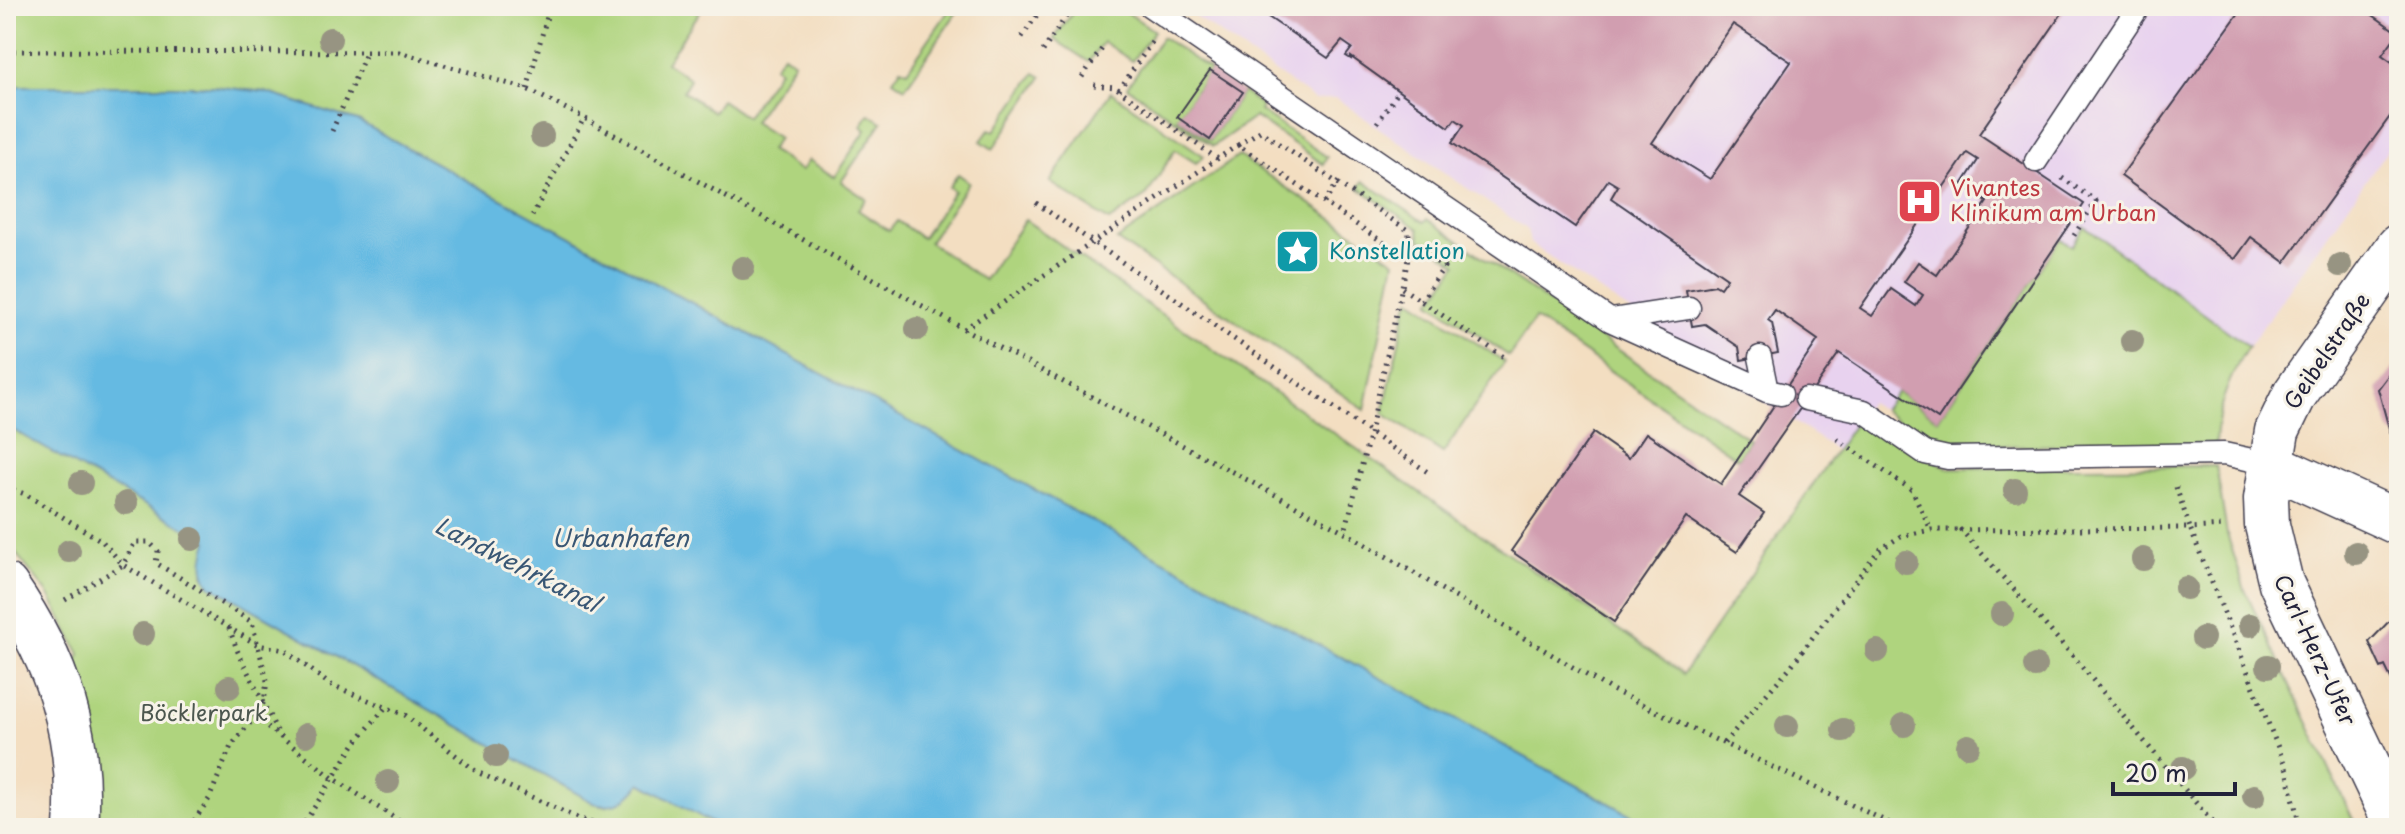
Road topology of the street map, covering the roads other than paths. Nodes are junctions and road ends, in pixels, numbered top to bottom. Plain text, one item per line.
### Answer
1 (2139, 6) edge
2 (1159, 12) edge
3 (2036, 161) road end
4 (2399, 246) edge
5 (1689, 308) dead end
6 (1610, 320) junction
7 (1760, 357) dead end
8 (1806, 399) dead end
9 (2270, 464) junction
10 (2399, 523) edge
11 (6, 586) edge
12 (76, 828) edge
13 (2398, 828) edge

1 - 3 lane
2 - 6 lane
4 - 9 street, Geibelstraße
5 - 6 lane
6 - 7 lane
8 - 9 lane
9 - 10 street
9 - 13 street, Carl-Herz-Ufer
11 - 12 street

